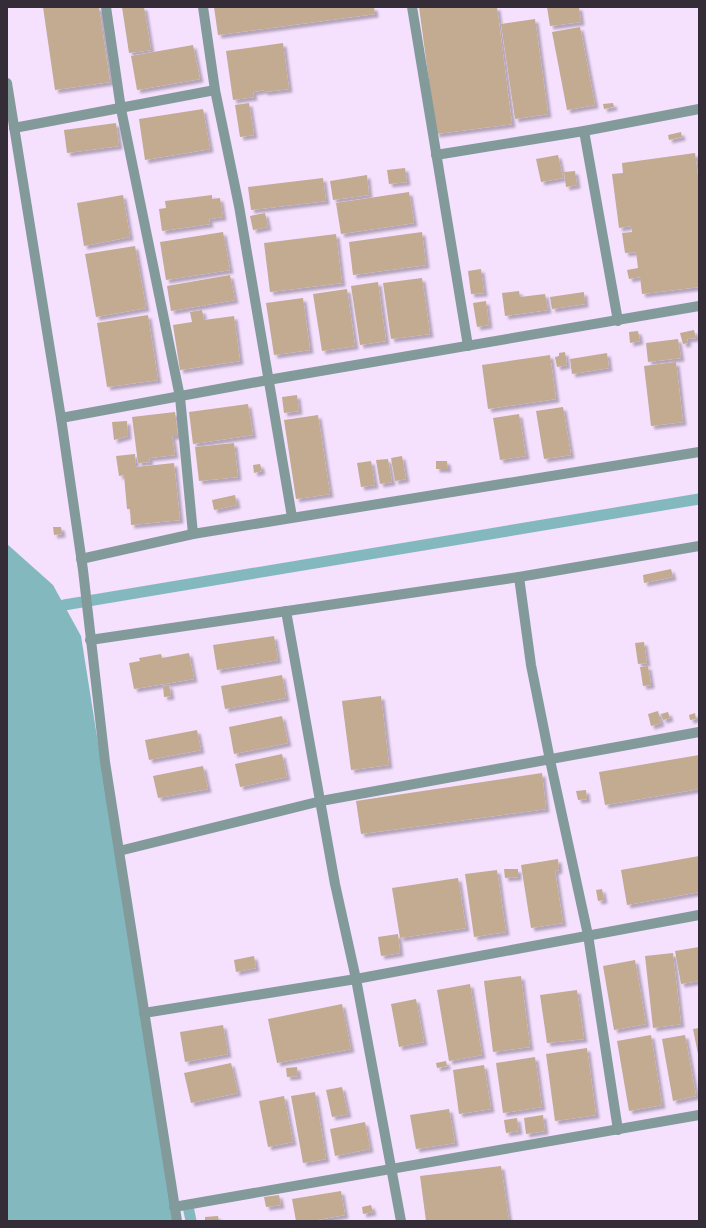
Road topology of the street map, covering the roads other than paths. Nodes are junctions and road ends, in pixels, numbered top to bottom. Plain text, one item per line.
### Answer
1 (106, 7) edge
2 (203, 7) edge
3 (412, 7) edge
4 (7, 83) edge
5 (215, 90) junction
6 (121, 109) junction
7 (699, 109) edge
8 (14, 128) junction
9 (584, 131) junction
10 (436, 155) junction
11 (699, 306) edge
12 (618, 321) junction
13 (468, 346) junction
14 (268, 380) junction
15 (180, 397) junction
16 (62, 418) junction
17 (699, 452) edge
18 (292, 517) junction
19 (193, 534) junction
20 (699, 546) edge
21 (81, 559) junction
22 (519, 577) junction
23 (286, 611) junction
24 (90, 640) junction
25 (699, 732) edge
26 (550, 760) junction
27 (321, 801) junction
28 (119, 851) junction
29 (699, 915) edge
30 (588, 935) junction
31 (356, 979) junction
32 (144, 1013) junction
33 (699, 1115) edge
34 (618, 1130) junction
35 (391, 1168) junction
36 (174, 1206) junction
37 (176, 1221) edge
38 (401, 1221) edge

1 - 6 street
2 - 5 street
3 - 10 street
4 - 8 street
5 - 6 street
5 - 14 street
6 - 8 street
6 - 15 street
7 - 9 street
8 - 16 street
9 - 10 street
9 - 12 street
10 - 13 street
11 - 12 street
12 - 13 street
13 - 14 street
14 - 15 street
14 - 18 street
15 - 16 street
15 - 19 street
16 - 21 street
17 - 18 street
18 - 19 street
19 - 21 street
20 - 22 street
21 - 24 street
22 - 23 street
22 - 26 street
23 - 24 street
23 - 27 street
24 - 28 street
25 - 26 street
26 - 27 street
26 - 30 street
27 - 28 street
27 - 31 street
28 - 32 street
29 - 30 street
30 - 31 street
30 - 34 street
31 - 32 street
31 - 35 street
32 - 36 street
33 - 34 street
34 - 35 street
35 - 36 street
35 - 38 street
36 - 37 street

